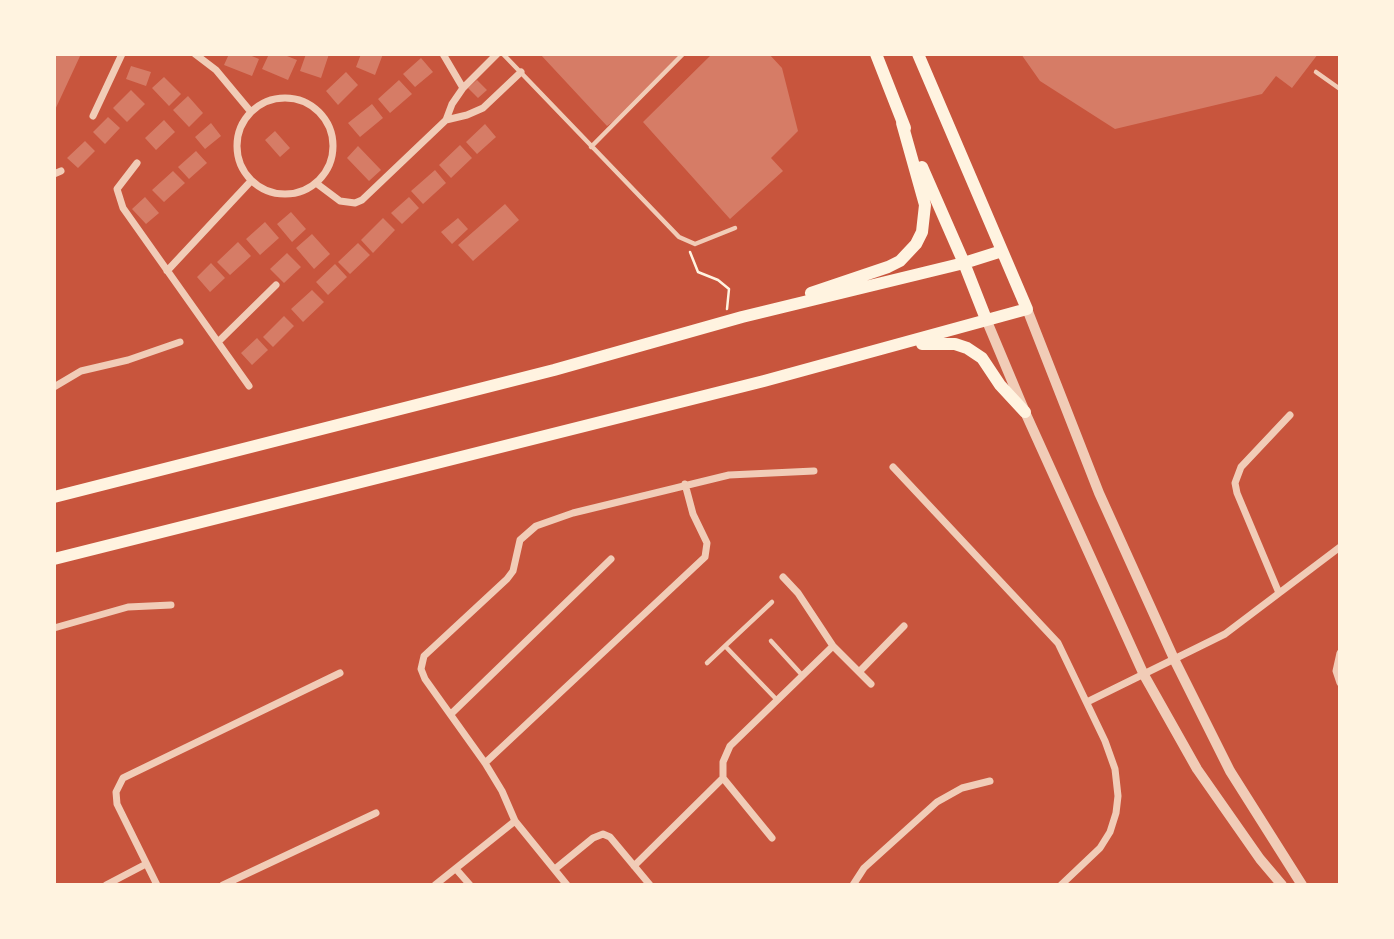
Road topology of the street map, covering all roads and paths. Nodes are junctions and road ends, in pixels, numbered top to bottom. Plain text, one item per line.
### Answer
1 (122, 54) edge
2 (195, 54) edge
3 (443, 54) edge
4 (497, 54) edge
5 (503, 54) edge
6 (683, 54) edge
7 (876, 54) edge
8 (918, 54) edge
9 (521, 72) junction
10 (1316, 72) dead end
11 (463, 88) junction
12 (1340, 89) edge
13 (251, 112) junction
14 (93, 116) dead end
15 (446, 120) junction
16 (902, 122) junction
17 (591, 147) junction
18 (137, 163) dead end
19 (251, 181) junction
20 (316, 183) junction
21 (735, 228) dead end
22 (687, 242) junction
23 (1002, 251) junction
24 (964, 263) junction
25 (167, 271) junction
26 (275, 285) dead end
27 (1027, 309) junction
28 (742, 317) junction
29 (986, 319) junction
30 (726, 321) junction
31 (180, 342) dead end
32 (218, 342) junction
33 (905, 344) junction
34 (249, 386) dead end
35 (54, 387) edge
36 (1025, 412) junction
37 (1290, 415) dead end
38 (894, 467) dead end
39 (814, 471) dead end
40 (685, 484) junction
41 (54, 498) edge
42 (1340, 547) edge
43 (54, 559) edge
44 (611, 559) dead end
45 (783, 577) dead end
46 (1279, 593) junction
47 (772, 602) dead end
48 (171, 605) dead end
49 (904, 626) dead end
50 (54, 628) edge
51 (771, 641) dead end
52 (725, 646) junction
53 (833, 646) junction
54 (1340, 653) edge
55 (1175, 661) junction
56 (707, 663) dead end
57 (859, 672) junction
58 (340, 673) dead end
59 (803, 675) junction
60 (1144, 675) junction
61 (1340, 683) edge
62 (872, 684) dead end
63 (777, 700) junction
64 (1087, 702) junction
65 (450, 714) junction
66 (485, 763) junction
67 (723, 778) junction
68 (990, 781) dead end
69 (376, 813) dead end
70 (515, 821) junction
71 (772, 838) dead end
72 (146, 864) junction
73 (634, 866) junction
74 (456, 869) junction
75 (555, 869) junction
76 (106, 885) edge
77 (157, 885) edge
78 (223, 885) edge
79 (435, 885) edge
80 (470, 885) edge
81 (567, 885) edge
82 (650, 885) edge
83 (853, 885) edge
84 (1061, 885) edge
85 (1282, 885) edge
86 (1302, 885) edge

1 - 14 street
2 - 13 street
3 - 11 street
4 - 11 street
5 - 9 lane
6 - 17 lane
7 - 16 main road
8 - 23 main road
9 - 15 street
9 - 17 lane
10 - 12 lane
11 - 15 street
13 - 19 street
13 - 20 street
15 - 20 street
16 - 24 main road
16 - 28 main road
17 - 22 lane
18 - 25 street
19 - 20 street
19 - 25 street
21 - 22 lane
22 - 30 path
23 - 24 main road
23 - 27 main road
24 - 28 main road
24 - 29 main road
25 - 32 street
26 - 32 street
27 - 29 main road
27 - 55 street
28 - 30 main road
29 - 33 main road
29 - 36 street
30 - 41 main road
31 - 35 street
32 - 34 street
33 - 36 main road
33 - 43 main road
36 - 60 street
37 - 46 street
38 - 64 street
39 - 40 street
40 - 65 street
40 - 66 street
42 - 46 street
44 - 65 street
45 - 53 street
46 - 55 street
47 - 52 lane
48 - 50 street
49 - 57 street
51 - 59 lane
52 - 56 lane
52 - 63 lane
53 - 57 street
53 - 59 street
54 - 61 street
55 - 60 street
55 - 86 street
57 - 62 street
58 - 72 street
59 - 63 street
60 - 64 street
60 - 85 street
63 - 67 street
64 - 84 street
65 - 66 street
66 - 70 street
67 - 71 street
67 - 73 street
68 - 83 street
69 - 78 street
70 - 74 street
70 - 75 street
72 - 76 street
72 - 77 street
73 - 75 street
73 - 82 street
74 - 79 street
74 - 80 street
75 - 81 street

